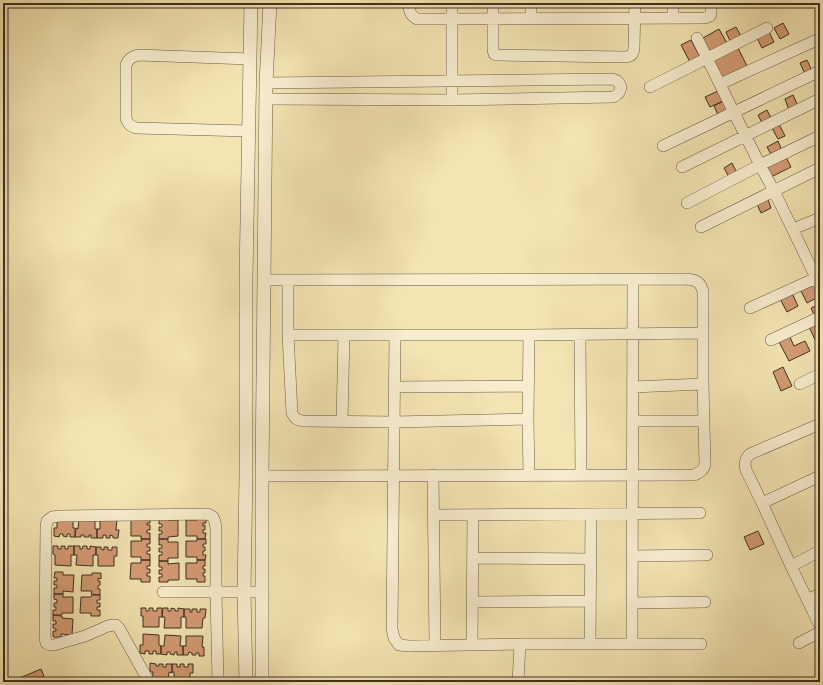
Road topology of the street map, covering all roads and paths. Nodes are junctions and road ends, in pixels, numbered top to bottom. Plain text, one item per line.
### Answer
1 (251, 3) edge
2 (270, 3) edge
3 (408, 3) edge
4 (452, 3) edge
5 (493, 3) edge
6 (531, 3) edge
7 (635, 3) edge
8 (673, 3) edge
9 (711, 3) edge
10 (635, 18) junction
11 (673, 18) junction
12 (452, 19) junction
13 (493, 19) junction
14 (531, 19) junction
15 (767, 28) dead end
16 (697, 38) dead end
17 (819, 38) dead end
18 (250, 58) junction
19 (707, 58) junction
20 (820, 71) edge
21 (452, 82) junction
22 (266, 83) junction
23 (720, 84) junction
24 (650, 87) dead end
25 (266, 99) junction
26 (820, 99) edge
27 (452, 100) junction
28 (734, 112) junction
29 (248, 131) junction
30 (746, 136) junction
31 (820, 136) edge
32 (663, 146) dead end
33 (760, 165) junction
34 (682, 167) dead end
35 (820, 168) edge
36 (774, 190) junction
37 (687, 203) dead end
38 (820, 218) edge
39 (702, 227) dead end
40 (793, 230) junction
41 (633, 279) junction
42 (265, 280) junction
43 (288, 280) junction
44 (818, 282) edge
45 (750, 308) dead end
46 (820, 317) edge
47 (704, 333) junction
48 (633, 334) junction
49 (288, 335) junction
50 (344, 335) junction
51 (395, 335) junction
52 (528, 335) junction
53 (580, 335) junction
54 (771, 340) dead end
55 (820, 374) edge
56 (704, 384) junction
57 (800, 384) dead end
58 (528, 386) junction
59 (633, 386) junction
60 (394, 387) junction
61 (528, 419) junction
62 (342, 421) junction
63 (633, 421) junction
64 (704, 421) junction
65 (394, 422) junction
66 (820, 424) edge
67 (433, 475) junction
68 (529, 475) junction
69 (581, 475) junction
70 (632, 475) junction
71 (262, 476) junction
72 (394, 476) junction
73 (820, 476) edge
74 (762, 503) junction
75 (632, 513) junction
76 (700, 513) dead end
77 (592, 514) junction
78 (434, 515) junction
79 (473, 515) junction
80 (820, 551) edge
81 (707, 555) dead end
82 (632, 556) junction
83 (473, 558) junction
84 (591, 558) junction
85 (791, 566) junction
86 (163, 592) dead end
87 (216, 592) junction
88 (244, 592) junction
89 (261, 592) junction
90 (820, 594) edge
91 (807, 600) junction
92 (590, 601) junction
93 (473, 602) junction
94 (705, 602) dead end
95 (632, 603) junction
96 (820, 626) edge
97 (820, 632) edge
98 (799, 643) dead end
99 (520, 644) junction
100 (590, 644) junction
101 (632, 644) junction
102 (701, 644) dead end
103 (472, 645) junction
104 (435, 646) junction
105 (149, 682) edge
106 (218, 682) edge
107 (246, 682) edge
108 (262, 682) edge
109 (518, 682) edge

1 - 18 street
2 - 22 street
3 - 12 street
4 - 12 street
5 - 13 street
6 - 14 street
7 - 10 street
8 - 11 street
9 - 11 street
10 - 11 street
10 - 13 street
10 - 14 street
12 - 13 street
12 - 21 street
13 - 14 street
15 - 19 street
16 - 19 street
17 - 23 street
18 - 29 street
18 - 29 street
19 - 23 street
19 - 24 street
20 - 28 street
21 - 22 street
21 - 27 street
21 - 27 street
22 - 25 street
23 - 28 street
25 - 27 street
25 - 42 street
26 - 30 street
28 - 30 street
28 - 32 street
29 - 88 street
30 - 33 street
30 - 34 street
31 - 33 street
33 - 36 street
33 - 37 street
35 - 36 street
36 - 39 street
36 - 40 street
38 - 40 street
40 - 44 street
41 - 43 street
41 - 47 street
41 - 48 street
42 - 43 street
42 - 71 street
43 - 49 street
44 - 45 street
46 - 54 street
47 - 48 street
47 - 56 street
48 - 53 street
48 - 59 street
49 - 50 street
49 - 62 street
50 - 51 street
50 - 62 street
51 - 52 street
51 - 60 street
52 - 53 street
52 - 58 street
53 - 69 street
55 - 57 street
56 - 59 street
56 - 64 street
58 - 60 street
58 - 61 street
59 - 63 street
60 - 65 street
61 - 65 street
61 - 68 street
62 - 65 street
63 - 64 street
63 - 70 street
64 - 70 street
65 - 72 street
66 - 74 street
67 - 68 street
67 - 72 street
67 - 78 street
68 - 69 street
69 - 70 street
70 - 75 street
71 - 72 street
71 - 89 street
72 - 104 street
73 - 74 street
74 - 85 street
75 - 76 street
75 - 77 street
75 - 82 street
77 - 79 street
77 - 84 street
78 - 79 street
78 - 104 street
79 - 83 street
80 - 85 street
81 - 82 street
82 - 95 street
83 - 84 street
83 - 93 street
84 - 92 street
85 - 91 street
86 - 87 street
87 - 88 street
87 - 105 street
87 - 106 street
88 - 89 street
88 - 107 street
89 - 108 street
90 - 91 street
91 - 96 street
92 - 93 street
92 - 100 street
93 - 103 street
94 - 95 street
95 - 101 street
97 - 98 street
99 - 100 street
99 - 103 street
99 - 109 street
100 - 101 street
101 - 102 street
103 - 104 street

